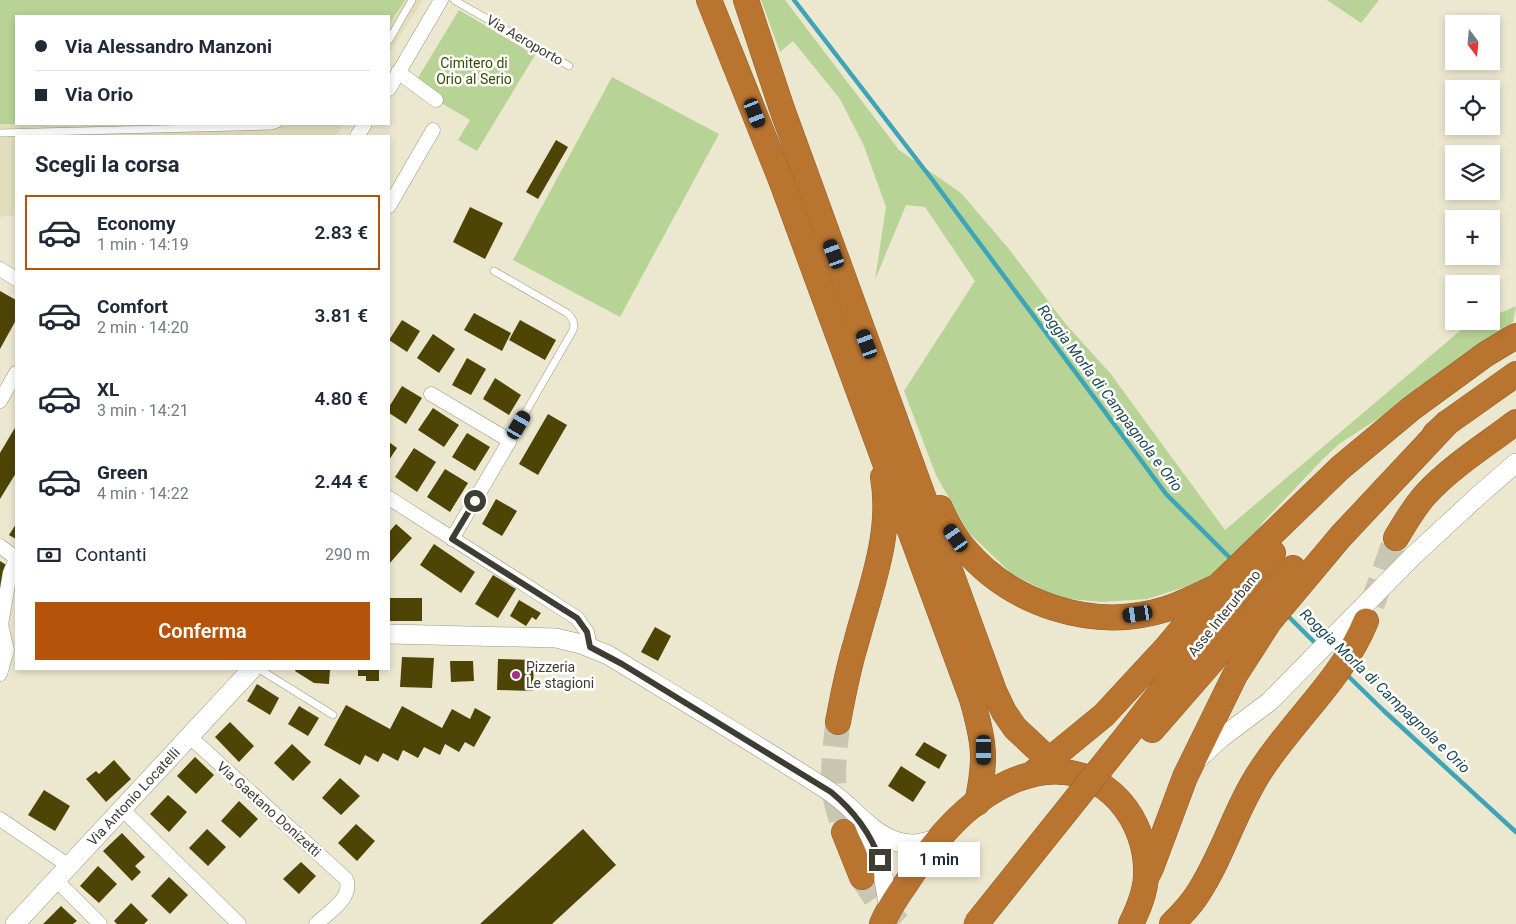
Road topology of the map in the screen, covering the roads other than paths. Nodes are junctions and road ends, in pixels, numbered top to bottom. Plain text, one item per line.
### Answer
1 (412, 0) edge
2 (441, 0) edge
3 (454, 0) edge
4 (701, 0) edge
5 (710, 0) edge
6 (734, 0) edge
7 (746, 0) edge
8 (390, 38) edge
9 (729, 46) junction
10 (569, 66) dead end
11 (398, 72) junction
12 (390, 87) edge
13 (436, 100) dead end
14 (782, 109) junction
15 (274, 125) edge
16 (433, 130) dead end
17 (0, 133) edge
18 (390, 204) edge
19 (0, 269) edge
20 (494, 271) dead end
21 (15, 277) edge
22 (1516, 336) edge
23 (867, 344) junction
24 (1516, 347) edge
25 (1516, 374) edge
26 (15, 375) edge
27 (432, 394) dead end
28 (0, 401) edge
29 (1516, 422) edge
30 (875, 433) junction
31 (508, 441) junction
32 (1516, 464) edge
33 (390, 499) edge
34 (1396, 538) tunnel mouth
35 (452, 539) junction
36 (0, 546) edge
37 (15, 557) edge
38 (15, 560) edge
39 (1274, 570) junction
40 (1240, 599) junction
41 (1366, 621) tunnel mouth
42 (0, 625) edge
43 (390, 634) edge
44 (590, 647) junction
45 (251, 670) edge
46 (261, 670) edge
47 (0, 674) edge
48 (333, 716) dead end
49 (838, 722) tunnel mouth
50 (190, 737) junction
51 (1133, 740) junction
52 (1048, 769) junction
53 (1185, 777) junction
54 (977, 803) junction
55 (845, 804) junction
56 (122, 809) junction
57 (0, 819) edge
58 (844, 832) tunnel mouth
59 (939, 838) junction
60 (69, 866) junction
61 (862, 877) tunnel mouth
62 (1146, 878) junction
63 (56, 880) junction
64 (885, 917) edge
65 (1132, 923) edge
66 (15, 924) edge
67 (100, 924) edge
68 (239, 924) edge
69 (316, 924) edge
70 (976, 924) edge
71 (996, 924) edge
72 (1172, 924) edge

1 - 8 lane
2 - 11 street
3 - 10 lane, Via Aeroporto
4 - 9 highway
5 - 9 highway
6 - 14 highway
7 - 14 highway
9 - 30 highway
11 - 12 street
11 - 13 street
14 - 23 highway
15 - 17 lane
16 - 18 street
19 - 21 street
20 - 31 lane
22 - 39 highway
23 - 40 highway
23 - 52 highway
24 - 39 highway, Asse Interurbano
25 - 39 highway, Asse Interurbano
26 - 28 street
27 - 31 street
29 - 34 highway
30 - 49 highway
30 - 54 highway
31 - 35 street
32 - 53 street
33 - 35 street
35 - 44 street
36 - 37 street
38 - 42 street
39 - 40 highway
39 - 40 highway, Asse Interurbano
40 - 51 highway, Asse Interurbano
40 - 52 highway
40 - 53 highway
41 - 72 highway
42 - 47 street
43 - 44 street
44 - 55 street
45 - 50 street, Via Antonio Locatelli
46 - 48 lane
50 - 56 street, Via Antonio Locatelli
50 - 69 street, Via Gaetano Donizetti
51 - 70 highway, Asse Interurbano, bridge
51 - 71 highway, Asse Interurbano
52 - 54 highway
52 - 62 highway
53 - 62 highway
54 - 59 highway
55 - 59 street
55 - 64 street
56 - 60 street, Via Antonio Locatelli
56 - 68 street
57 - 60 street
58 - 61 highway
59 - 64 highway
60 - 63 street, Via Antonio Locatelli
62 - 65 highway
63 - 66 street, Via Antonio Locatelli
63 - 67 street

